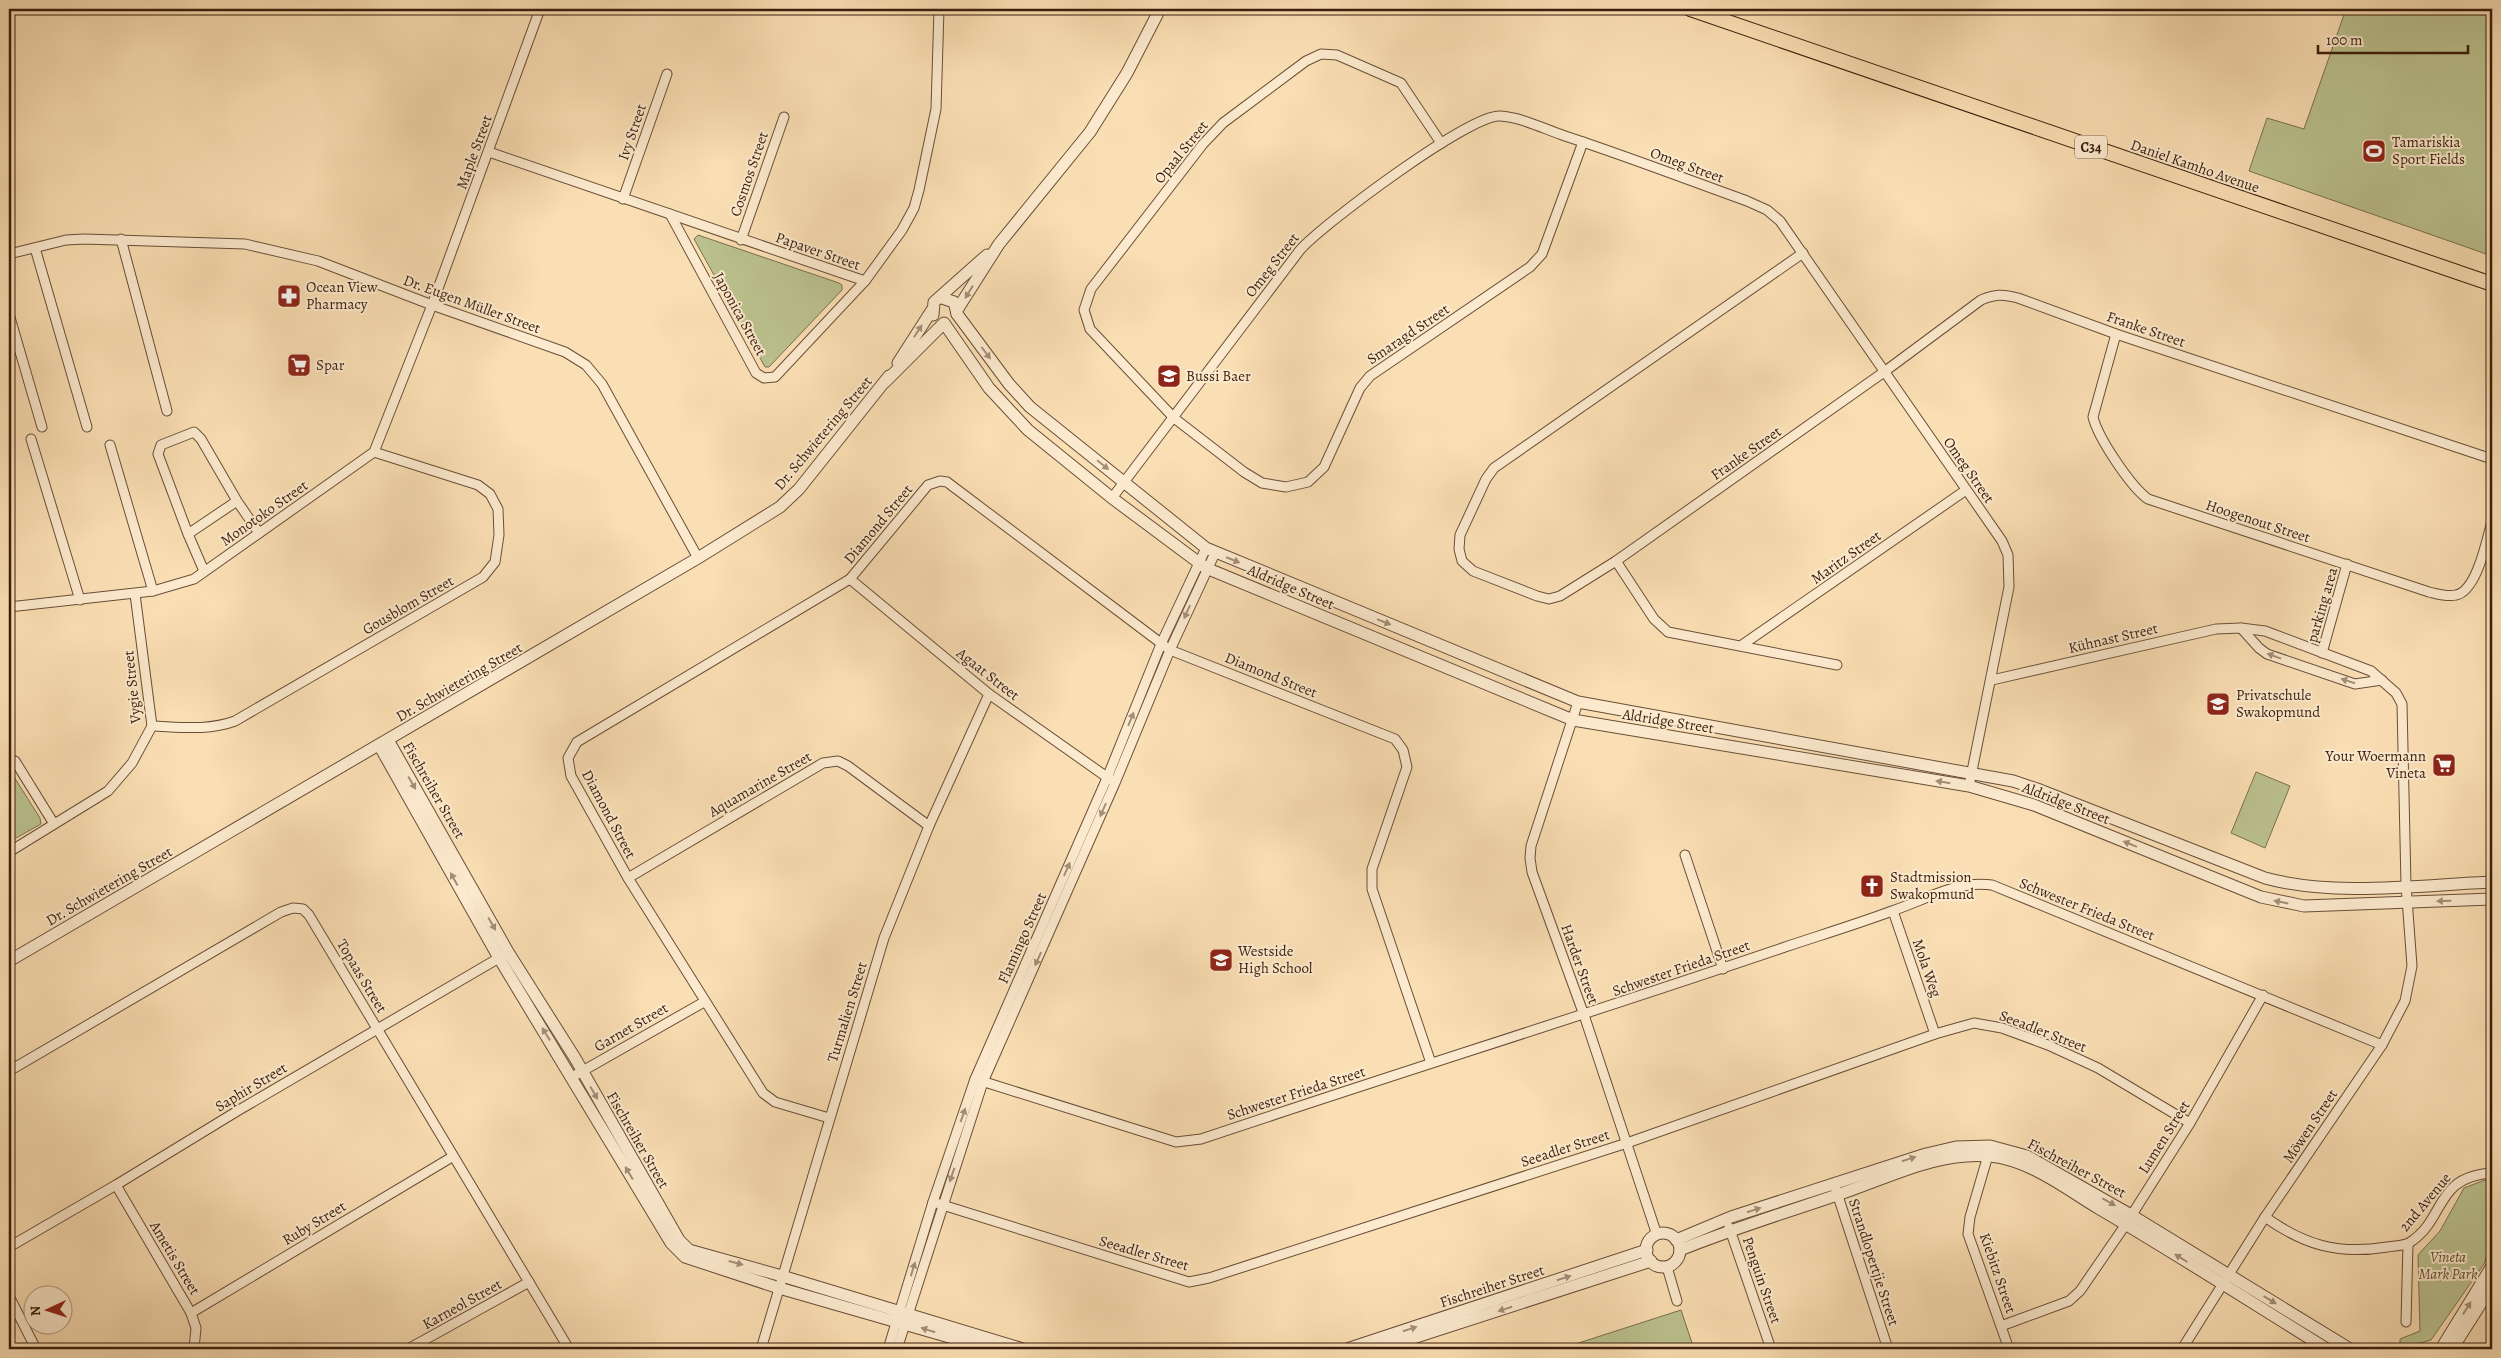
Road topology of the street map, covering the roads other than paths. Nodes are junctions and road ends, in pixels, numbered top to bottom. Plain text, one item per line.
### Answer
1 (540, 9) edge
2 (939, 9) edge
3 (1160, 9) edge
4 (1690, 9) edge
5 (667, 74) dead end
6 (784, 117) dead end
7 (1441, 142) junction
8 (1583, 142) junction
9 (489, 152) junction
10 (623, 199) junction
11 (670, 214) junction
12 (121, 239) junction
13 (741, 240) junction
14 (999, 244) junction
15 (35, 248) junction
16 (1803, 252) junction
17 (9, 254) edge
18 (865, 281) junction
19 (2492, 284) edge
20 (942, 298) junction
21 (432, 305) junction
22 (932, 310) junction
23 (957, 312) junction
24 (9, 314) edge
25 (944, 323) junction
26 (2116, 334) junction
27 (1884, 372) junction
28 (886, 382) junction
29 (167, 411) dead end
30 (1174, 418) junction
31 (42, 427) dead end
32 (87, 427) dead end
33 (31, 439) dead end
34 (110, 444) dead end
35 (374, 452) junction
36 (2492, 459) edge
37 (1123, 482) junction
38 (1966, 490) junction
39 (1112, 498) junction
40 (237, 501) junction
41 (2492, 521) edge
42 (260, 533) junction
43 (188, 534) junction
44 (1211, 550) junction
45 (698, 558) junction
46 (1616, 561) junction
47 (2347, 564) junction
48 (1202, 565) junction
49 (204, 571) junction
50 (850, 579) junction
51 (153, 591) junction
52 (135, 594) junction
53 (80, 600) junction
54 (9, 607) edge
55 (2241, 628) junction
56 (1161, 644) junction
57 (1742, 645) junction
58 (1170, 650) junction
59 (2322, 653) junction
60 (1837, 665) dead end
61 (1992, 680) junction
62 (2382, 680) junction
63 (990, 694) junction
64 (1578, 702) junction
65 (1573, 720) junction
66 (152, 726) junction
67 (384, 743) junction
68 (9, 759) edge
69 (1972, 772) junction
70 (1111, 780) junction
71 (1969, 786) junction
72 (2094, 811) junction
73 (54, 824) junction
74 (929, 826) junction
75 (2088, 827) junction
76 (9, 852) edge
77 (1685, 855) dead end
78 (628, 878) junction
79 (2492, 882) edge
80 (2406, 885) junction
81 (2492, 899) edge
82 (2407, 902) junction
83 (1893, 911) junction
84 (503, 955) junction
85 (9, 961) edge
86 (1722, 969) junction
87 (2263, 995) junction
88 (704, 1002) junction
89 (1584, 1015) junction
90 (378, 1030) junction
91 (1935, 1034) junction
92 (2382, 1045) junction
93 (1431, 1062) junction
94 (9, 1071) edge
95 (577, 1074) junction
96 (979, 1081) junction
97 (829, 1118) junction
98 (2190, 1123) junction
99 (1627, 1142) junction
100 (1989, 1151) junction
101 (452, 1157) junction
102 (2492, 1173) edge
103 (1834, 1184) junction
104 (116, 1186) junction
105 (1837, 1195) junction
106 (938, 1203) junction
107 (2265, 1217) junction
108 (2129, 1219) junction
109 (1728, 1224) junction
110 (1657, 1235) junction
111 (2408, 1244) junction
112 (1678, 1245) junction
113 (9, 1247) edge
114 (1649, 1256) junction
115 (1667, 1267) junction
116 (2492, 1269) edge
117 (782, 1276) junction
118 (2226, 1279) junction
119 (529, 1282) junction
120 (2492, 1286) edge
121 (779, 1288) junction
122 (9, 1296) edge
123 (1677, 1301) dead end
124 (191, 1313) junction
125 (902, 1317) junction
126 (2406, 1322) dead end
127 (2001, 1326) junction
128 (2444, 1348) edge
129 (36, 1349) edge
130 (194, 1349) edge
131 (408, 1349) edge
132 (568, 1349) edge
133 (761, 1349) edge
134 (888, 1349) edge
135 (897, 1349) edge
136 (991, 1349) edge
137 (1023, 1349) edge
138 (1347, 1349) edge
139 (1379, 1349) edge
140 (1771, 1349) edge
141 (1888, 1349) edge
142 (2009, 1349) edge
143 (2182, 1349) edge
144 (2327, 1349) edge
145 (2350, 1349) edge

1 - 9 street, Maple Street
2 - 18 street, Papaver Street
3 - 14 street
4 - 19 main road, Daniel Kamho Avenue / C34
5 - 10 street, Ivy Street
6 - 13 street, Cosmos Street
7 - 8 street, Omeg Street
7 - 30 street, Omeg Street
7 - 30 street, Opaal Street
8 - 16 street, Omeg Street
8 - 30 street, Smaragd Street
9 - 10 street, Papaver Street
9 - 21 street, Maple Street
10 - 11 street, Papaver Street
11 - 13 street, Papaver Street
11 - 18 street, Japonica Street
12 - 15 street, Dr. Eugen Müller Street
12 - 21 street, Dr. Eugen Müller Street
12 - 29 street
13 - 18 street, Papaver Street
14 - 20 street
14 -> 23 street
15 - 17 street, Dr. Eugen Müller Street
15 - 32 street
16 - 27 street, Omeg Street
16 - 46 street, Franke Street
20 - 22 street
20 - 23 street
21 - 35 street
21 - 45 street, Dr. Eugen Müller Street
22 - 25 street
28 -> 22 street, Dr. Schwietering Street
23 - 25 street
23 -> 37 street, Aldridge Street
24 - 31 street
25 - 28 street, Dr. Schwietering Street
25 - 39 street, Aldridge Street
26 - 27 street, Franke Street
26 - 36 street, Franke Street
26 - 47 street, Hoogenout Street
27 - 38 street, Omeg Street
27 - 46 street, Franke Street
28 - 45 street, Dr. Schwietering Street
30 - 37 street, Omeg Street
33 - 53 street
34 - 51 street
35 - 42 street, Monotoko Street
35 - 66 street, Gousblom Street
37 - 39 street, Omeg Street
37 - 44 street, Aldridge Street
38 - 57 street, Maritz Street
38 - 61 street, Omeg Street
39 - 48 street, Aldridge Street
40 - 42 street
40 - 43 street
40 - 43 street
41 - 47 street, Hoogenout Street
42 - 49 street, Monotoko Street
43 - 49 street
44 - 48 street, Flamingo Street
44 -> 64 street, Aldridge Street
45 - 67 street, Dr. Schwietering Street
46 - 57 street
47 - 59 street, parking area
48 - 56 street, Flamingo Street
48 -> 58 street, Flamingo Street
48 - 65 street, Aldridge Street
49 - 51 street, Monotoko Street
50 - 56 street, Diamond Street
50 - 63 street, Agaat Street
50 - 78 street, Diamond Street
51 - 52 street, Monotoko Street
52 - 53 street, Monotoko Street
52 - 66 street, Vygie Street
53 - 54 street, Monotoko Street
55 - 59 street, Kühnast Street
55 - 61 street, Kühnast Street
62 -> 55 street
56 - 58 street, Diamond Street
70 -> 56 street, Flamingo Street
57 - 60 street
58 - 70 street, Flamingo Street
58 - 93 street, Diamond Street
59 - 62 street, Kühnast Street
61 - 69 street, Omeg Street
62 - 80 street, Kühnast Street
63 - 70 street, Agaat Street
63 - 74 street, Turmalien Street
64 - 65 street, Harder Street
64 - 69 street, Aldridge Street
71 -> 65 street, Aldridge Street
65 - 89 street, Harder Street
66 - 73 street, Vygie Street
67 - 84 street, Fischreiher Street
67 - 85 street, Dr. Schwietering Street
68 - 73 street
69 - 71 street, Omeg Street
69 - 72 street, Aldridge Street
70 - 96 street, Flamingo Street
71 - 75 street, Aldridge Street
72 - 75 street
72 - 80 street, Aldridge Street
73 - 76 street, Vygie Street
74 - 78 street, Aquamarine Street
74 - 97 street, Turmalien Street
82 -> 75 street, Aldridge Street
77 - 86 street
78 - 88 street, Diamond Street
79 - 80 street, Aldridge Street
80 - 82 street, Kühnast Street
81 -> 82 street, Aldridge Street
82 - 92 street, Möwen Street
83 - 86 street, Schwester Frieda Street
83 - 87 street, Schwester Frieda Street
83 - 91 street, Mola Weg
84 - 90 street, Saphir Street
84 - 95 street, Fischreiher Street
86 - 89 street, Schwester Frieda Street
87 - 92 street, Schwester Frieda Street
87 - 98 street, Lumen Street
88 - 95 street, Garnet Street
88 - 97 street, Diamond Street
89 - 93 street, Schwester Frieda Street
89 - 99 street, Harder Street
90 - 94 street, Topaas Street
90 - 101 street, Topaas Street
90 - 104 street, Saphir Street
91 - 98 street, Seeadler Street
91 - 99 street, Seeadler Street
92 - 107 street, Möwen Street
93 - 96 street, Schwester Frieda Street
95 -> 117 street, Fischreiher Street
121 -> 95 street, Fischreiher Street
96 - 106 street, Flamingo Street
97 - 117 street, Turmalien Street
98 - 108 street, Lumen Street
99 - 106 street, Seeadler Street
99 - 110 street, Harder Street
103 -> 100 street, Fischreiher Street
100 - 105 street, Fischreiher Street
100 - 108 street, Fischreiher Street
100 - 127 street, Kiebitz Street
101 - 119 street, Topaas Street
101 - 124 street, Ruby Street
102 - 111 street, 2nd Avenue
103 - 105 street, Strandlopertjie Street
109 -> 103 street, Fischreiher Street
104 - 113 street, Saphir Street
104 - 124 street, Ametis Street
105 - 109 street, Fischreiher Street
105 - 141 street, Strandlopertjie Street
106 - 125 street, Flamingo Street
107 - 111 street, 2nd Avenue
107 - 118 street, Möwen Street
108 - 118 street, Fischreiher Street
108 - 127 street, Lumen Street
109 - 112 street, Fischreiher Street
109 - 140 street, Penguin Street
110 - 112 street
110 - 114 street
111 - 126 street, 2nd Avenue
112 - 115 street
114 - 115 street
138 -> 114 street, Fischreiher Street
114 -> 139 street, Fischreiher Street
115 - 123 street
128 -> 116 street
117 - 121 street, Turmalien Street
117 - 125 street, Fischreiher Street
118 - 143 street, Möwen Street
118 - 144 street, Fischreiher Street
118 -> 145 street, Fischreiher Street
119 - 131 street, Karneol Street
119 - 132 street, Topaas Street
120 - 128 street
121 - 125 street, Fischreiher Street
121 - 133 street, Turmalien Street
122 - 129 street
124 - 130 street, Ametis Street
125 - 134 street, Flamingo Street
125 - 135 street, Flamingo Street
136 -> 125 street, Fischreiher Street
125 - 137 street, Fischreiher Street
127 - 142 street, Kiebitz Street

